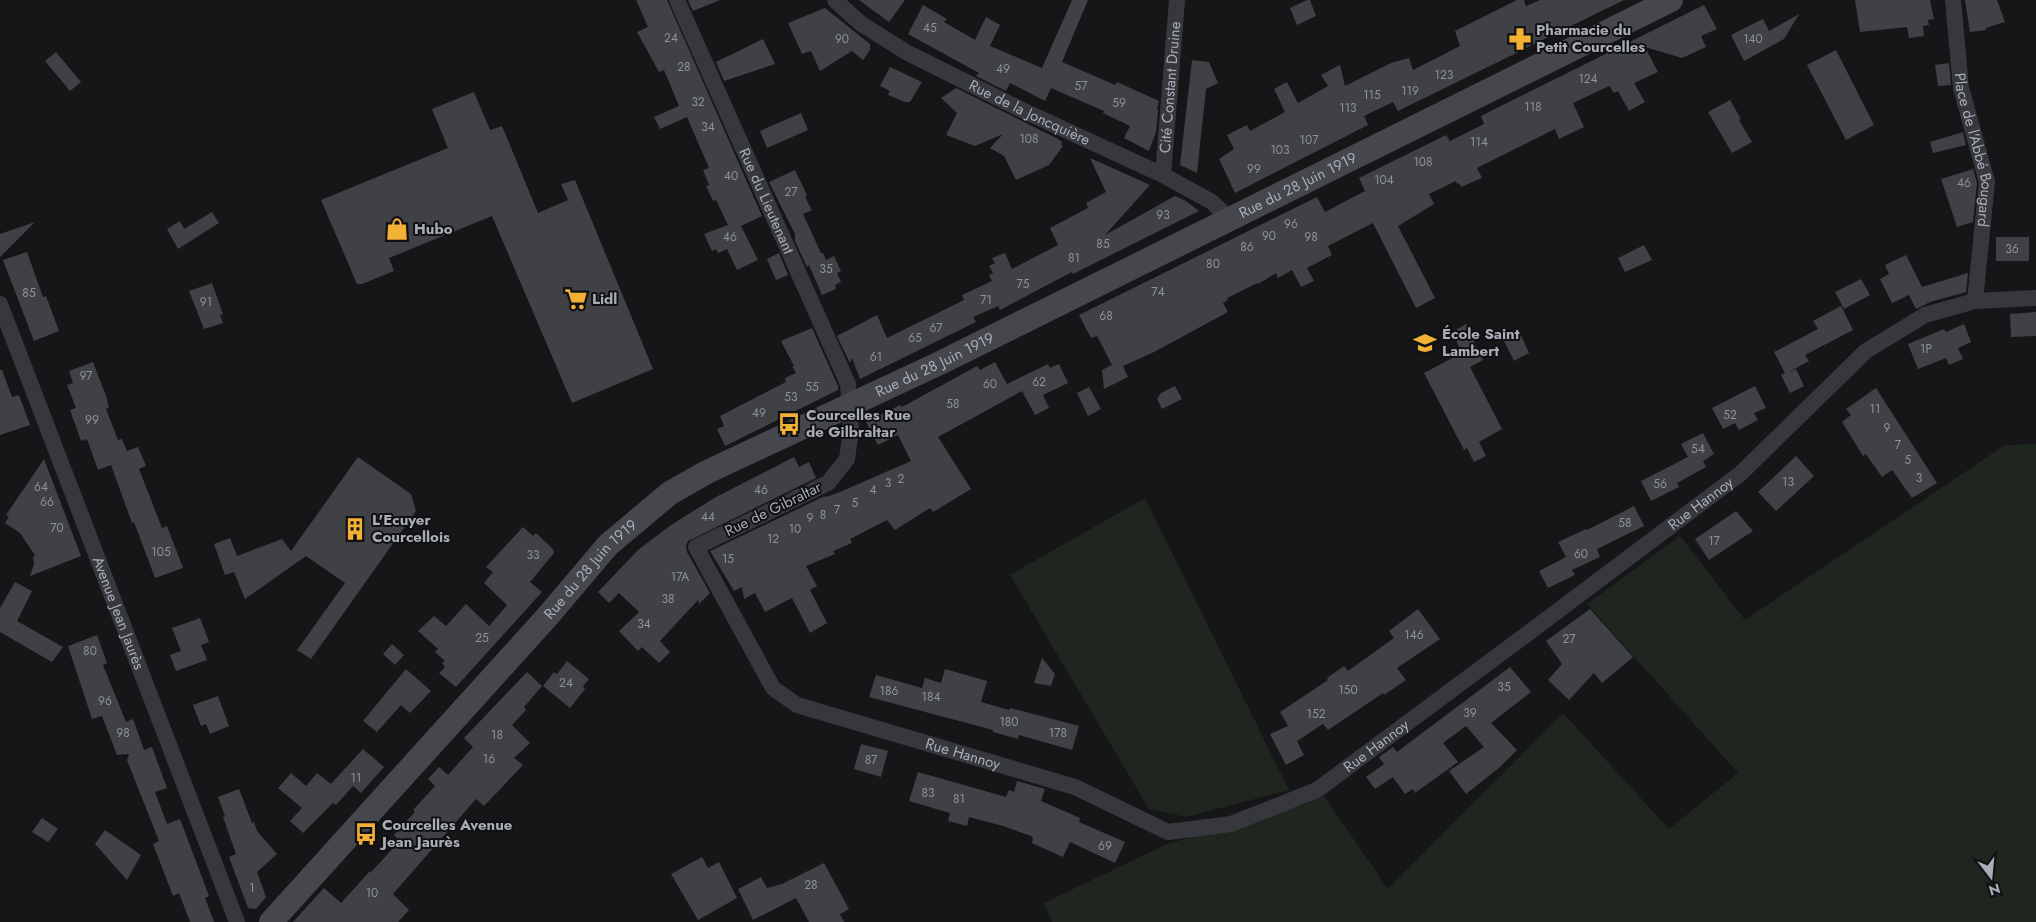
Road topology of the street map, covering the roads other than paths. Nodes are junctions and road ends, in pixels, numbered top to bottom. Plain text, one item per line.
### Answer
1 (676, 0) edge
2 (835, 0) edge
3 (1177, 0) edge
4 (1671, 0) edge
5 (1952, 0) edge
6 (1162, 175) junction
7 (1229, 218) junction
8 (2036, 298) edge
9 (1975, 301) junction
10 (0, 304) edge
11 (850, 404) junction
12 (696, 547) joint
13 (237, 922) edge
14 (270, 922) edge

1 - 11 street, Rue du Lieutenant
2 - 6 street, Rue de la Joncquière
3 - 6 street, Cité Constant Druine
4 - 7 main road, Rue du 28 Juin 1919
5 - 9 street, Place de l'Abbé Bougard
6 - 7 street, Rue de la Joncquière
7 - 11 main road, Rue du 28 Juin 1919
8 - 9 street, Rue Hannoy
9 - 12 street, Rue Hannoy
10 - 13 street, Avenue Jean Jaurès
11 - 12 street, Rue de Gibraltar
11 - 14 main road, Rue du 28 Juin 1919

